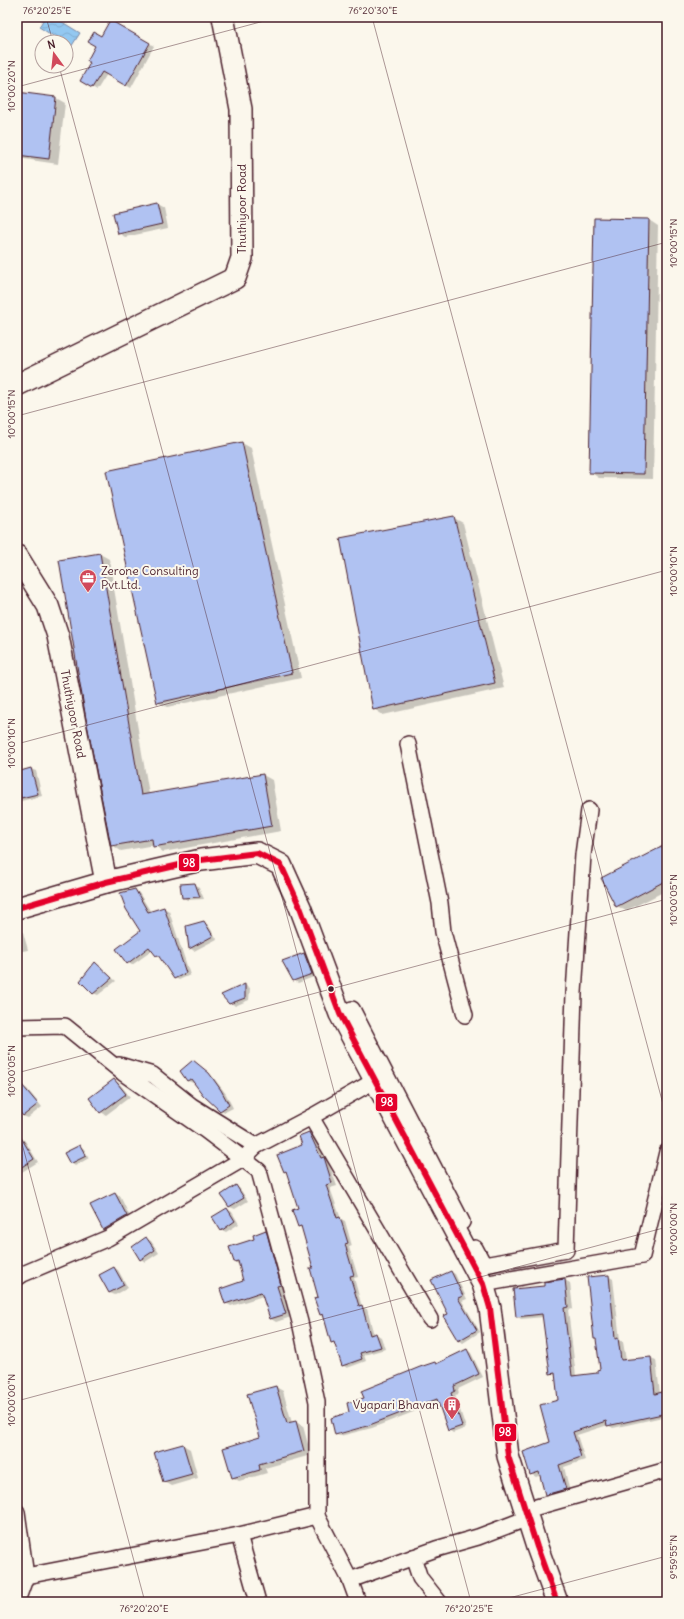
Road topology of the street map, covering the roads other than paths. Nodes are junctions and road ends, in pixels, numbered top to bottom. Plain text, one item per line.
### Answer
1 (223, 17) edge
2 (17, 385) edge
3 (17, 556) edge
4 (408, 744) dead end
5 (589, 810) dead end
6 (106, 882) junction
7 (17, 908) edge
8 (340, 1014) junction
9 (465, 1015) dead end
10 (17, 1027) edge
11 (108, 1062) junction
12 (374, 1080) junction
13 (311, 1117) junction
14 (256, 1146) junction
15 (667, 1152) edge
16 (243, 1159) junction
17 (17, 1278) edge
18 (483, 1284) junction
19 (430, 1319) dead end
20 (667, 1470) edge
21 (17, 1512) edge
22 (527, 1514) junction
23 (317, 1516) junction
24 (239, 1535) junction
25 (413, 1557) junction
26 (26, 1576) junction
27 (350, 1580) junction
28 (17, 1601) edge
29 (258, 1602) edge
30 (358, 1602) edge
31 (439, 1602) edge
32 (558, 1602) edge

1 - 2 main road, Thuthiyoor Road
3 - 6 main road, Thuthiyoor Road
4 - 9 street
5 - 8 street
6 - 7 main road
6 - 8 main road
8 - 12 main road
10 - 11 street
11 - 14 street
11 - 16 street
12 - 13 street
12 - 18 main road
13 - 14 street
13 - 19 street
14 - 16 street
15 - 18 street
16 - 17 street
16 - 23 street
18 - 22 main road
20 - 22 street
21 - 26 street
22 - 25 street
22 - 32 main road
23 - 24 street
23 - 27 street
24 - 26 street
24 - 29 street
25 - 27 street
25 - 31 street
26 - 28 street
27 - 30 street

